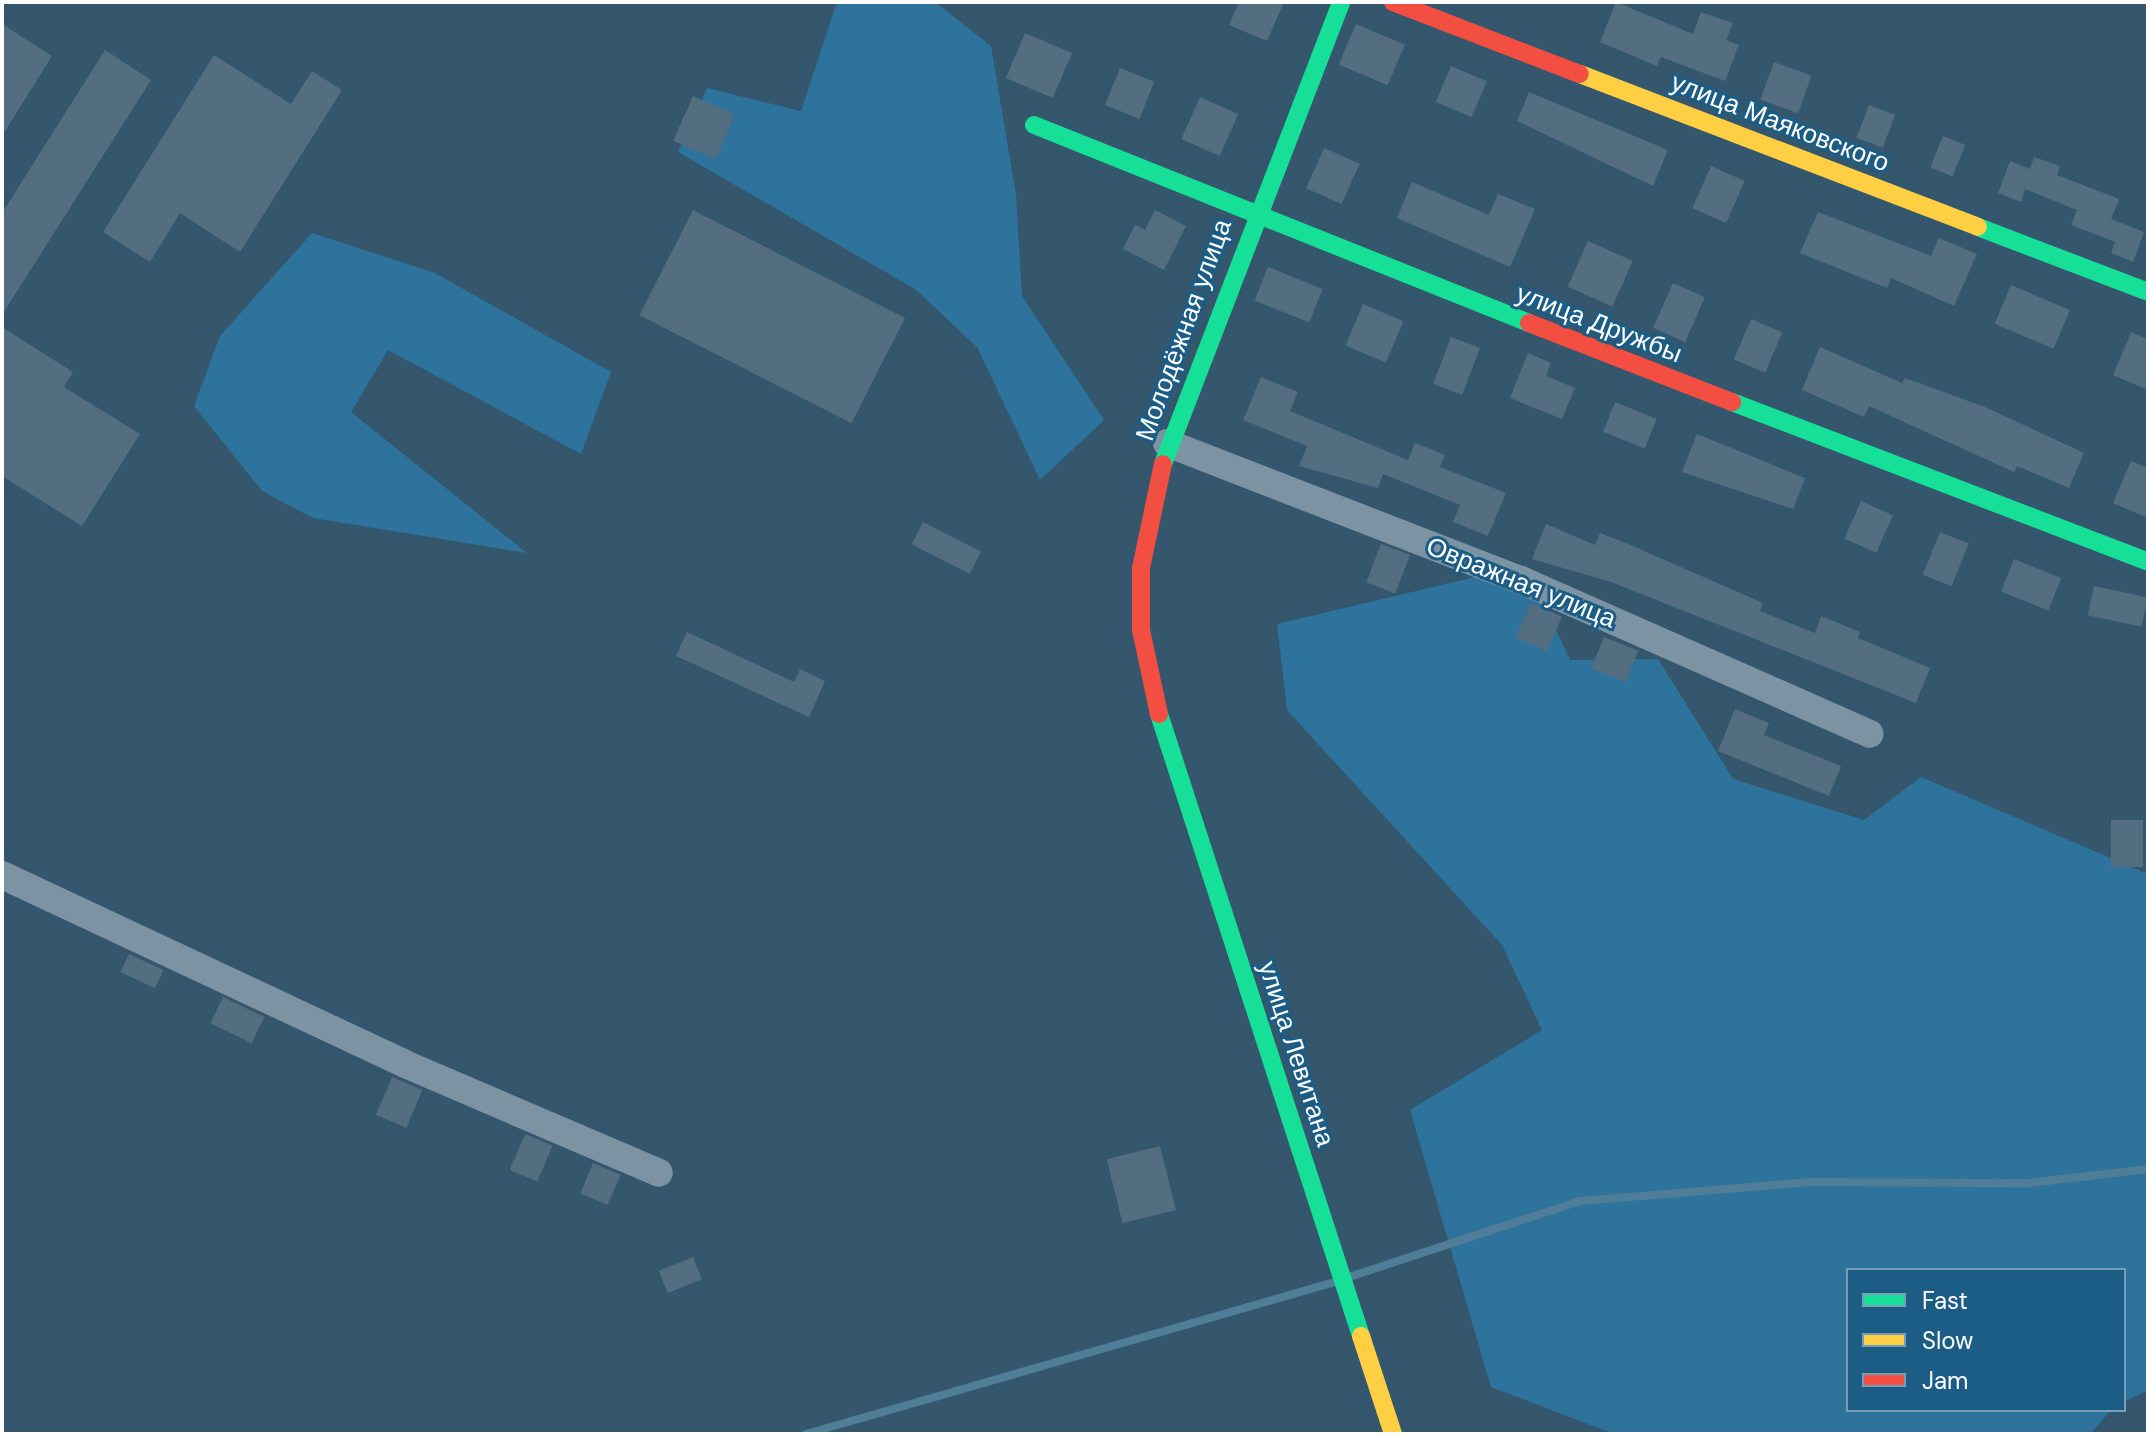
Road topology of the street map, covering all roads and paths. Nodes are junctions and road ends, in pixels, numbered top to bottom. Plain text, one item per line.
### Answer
1 (1341, 2) edge
2 (1393, 2) edge
3 (1034, 125) dead end
4 (1253, 217) junction
5 (2148, 292) edge
6 (1167, 443) junction
7 (2148, 562) edge
8 (1151, 689) joint
9 (1870, 734) dead end
10 (2, 875) edge
11 (659, 1173) dead end
12 (1393, 1434) edge

1 - 4 street, Молодёжная улица
2 - 5 street, улица Маяковского
3 - 4 street, улица Дружбы
4 - 6 street, Молодёжная улица
4 - 7 street, улица Дружбы
6 - 8 street, Молодёжная улица
6 - 9 street, Овражная улица
8 - 12 street, улица Левитана
10 - 11 street

